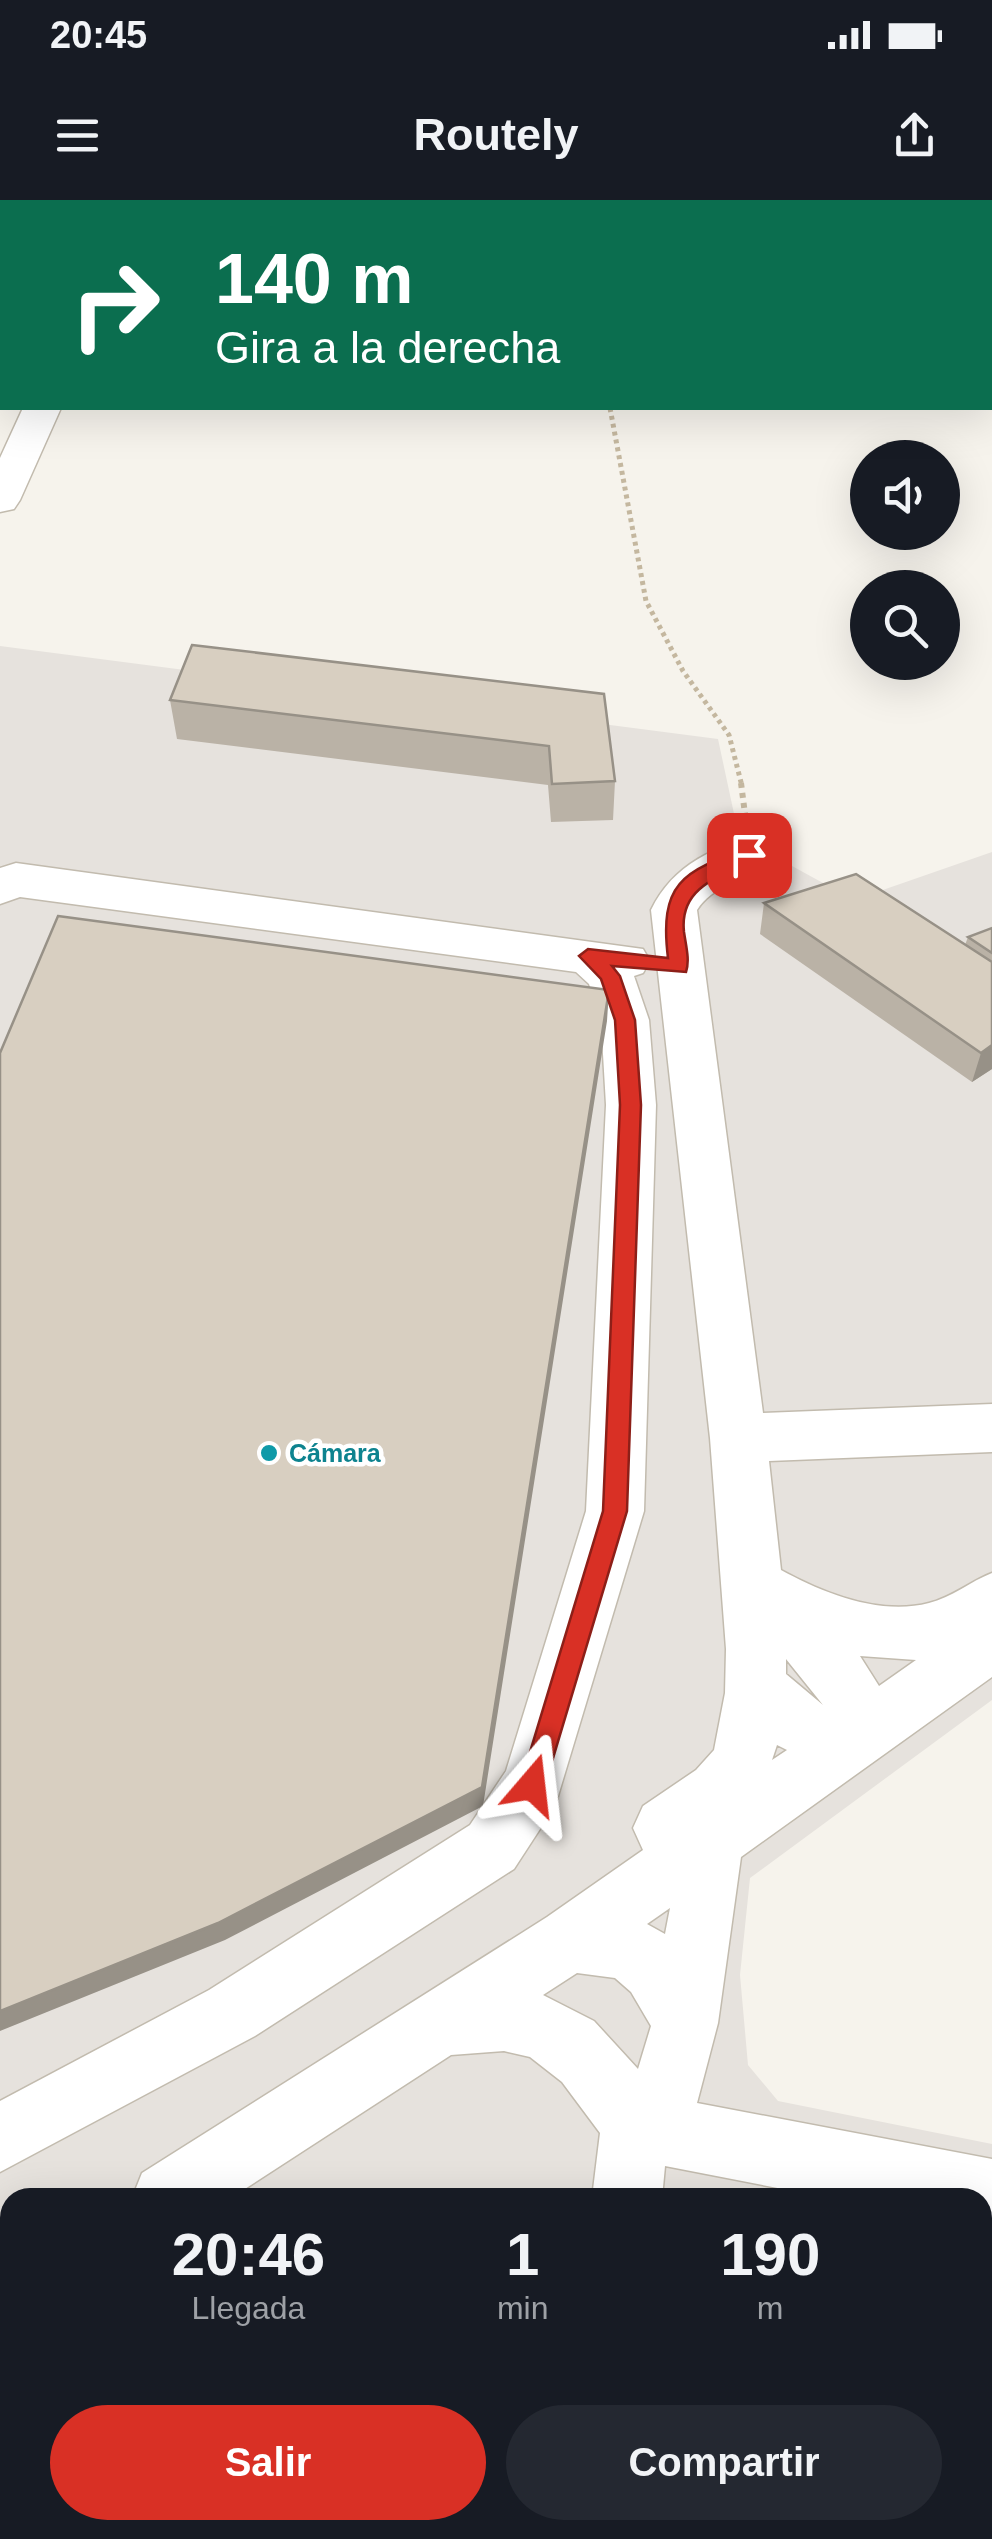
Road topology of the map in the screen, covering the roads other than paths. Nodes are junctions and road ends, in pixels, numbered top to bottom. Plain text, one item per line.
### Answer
1 (41, 410) edge
2 (0, 500) edge
3 (756, 852) road end
4 (0, 887) edge
5 (588, 956) junction
6 (679, 967) junction
7 (992, 1428) edge
8 (738, 1438) junction
9 (749, 1583) junction
10 (992, 1600) edge
11 (992, 1642) edge
12 (758, 1688) junction
13 (852, 1741) junction
14 (712, 1840) junction
15 (570, 1940) junction
16 (501, 1984) junction
17 (442, 2022) junction
18 (685, 2023) junction
19 (635, 2126) junction
20 (0, 2138) edge
21 (184, 2188) edge
22 (628, 2188) edge
23 (960, 2188) edge

1 - 2 street
3 - 6 street
4 - 5 street
5 - 6 street
5 - 20 street
6 - 8 street
7 - 8 street
8 - 9 street
9 - 10 street
9 - 12 street
9 - 13 street
11 - 13 street
12 - 13 street
12 - 16 street
13 - 14 street
14 - 15 street
14 - 18 street
15 - 16 street
15 - 18 street
16 - 17 street
17 - 19 street
17 - 21 street
18 - 19 street
19 - 22 street
19 - 23 street

